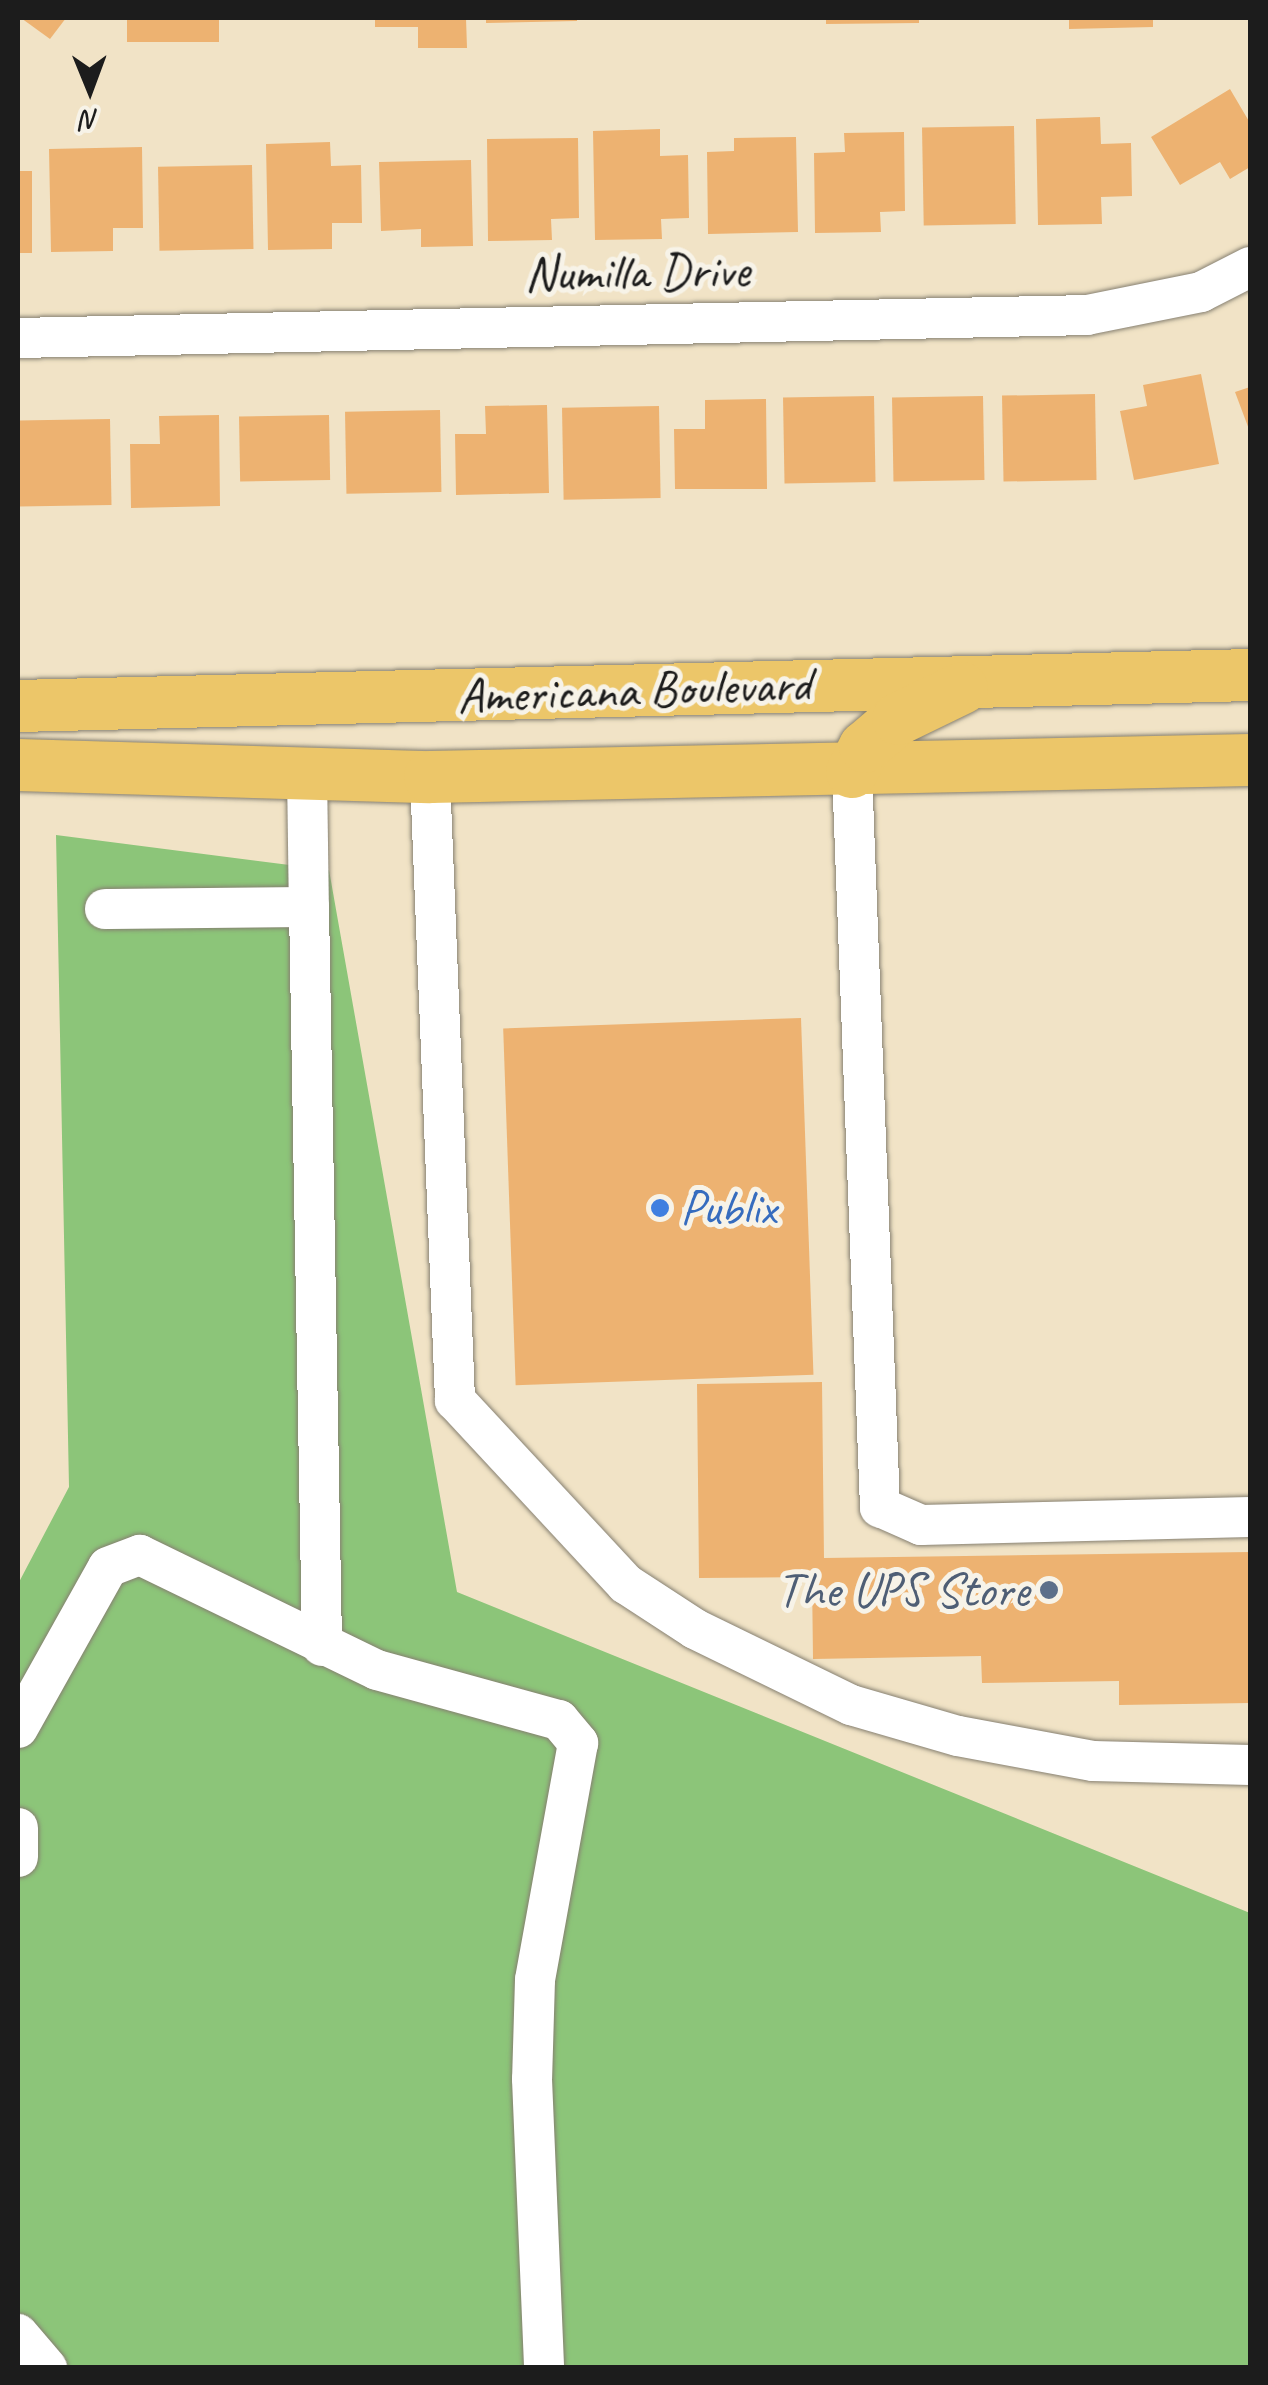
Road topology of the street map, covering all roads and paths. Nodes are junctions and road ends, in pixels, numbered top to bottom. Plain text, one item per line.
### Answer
1 (1250, 267) edge
2 (18, 338) edge
3 (1250, 675) edge
4 (977, 681) junction
5 (429, 696) junction
6 (18, 706) edge
7 (1250, 760) edge
8 (18, 765) edge
9 (307, 772) junction
10 (852, 772) junction
11 (430, 777) junction
12 (310, 907) junction
13 (105, 909) dead end
14 (1250, 1517) edge
15 (322, 1646) junction
16 (18, 1728) edge
17 (1250, 1765) edge
18 (18, 1828) edge
19 (18, 1858) edge
20 (18, 2334) edge
21 (47, 2368) edge
22 (544, 2368) edge

1 - 2 street, Numilla Drive
3 - 4 main road, Americana Boulevard
4 - 5 main road, Americana Boulevard
4 - 10 main road
5 - 6 main road, Americana Boulevard
5 - 11 main road
7 - 10 main road, Americana Boulevard
8 - 9 main road, Americana Boulevard
9 - 11 main road, Americana Boulevard
9 - 12 street
10 - 11 main road, Americana Boulevard
10 - 14 street
11 - 17 street
12 - 13 street
12 - 15 street
15 - 16 street
15 - 22 street
18 - 19 street
20 - 21 street

